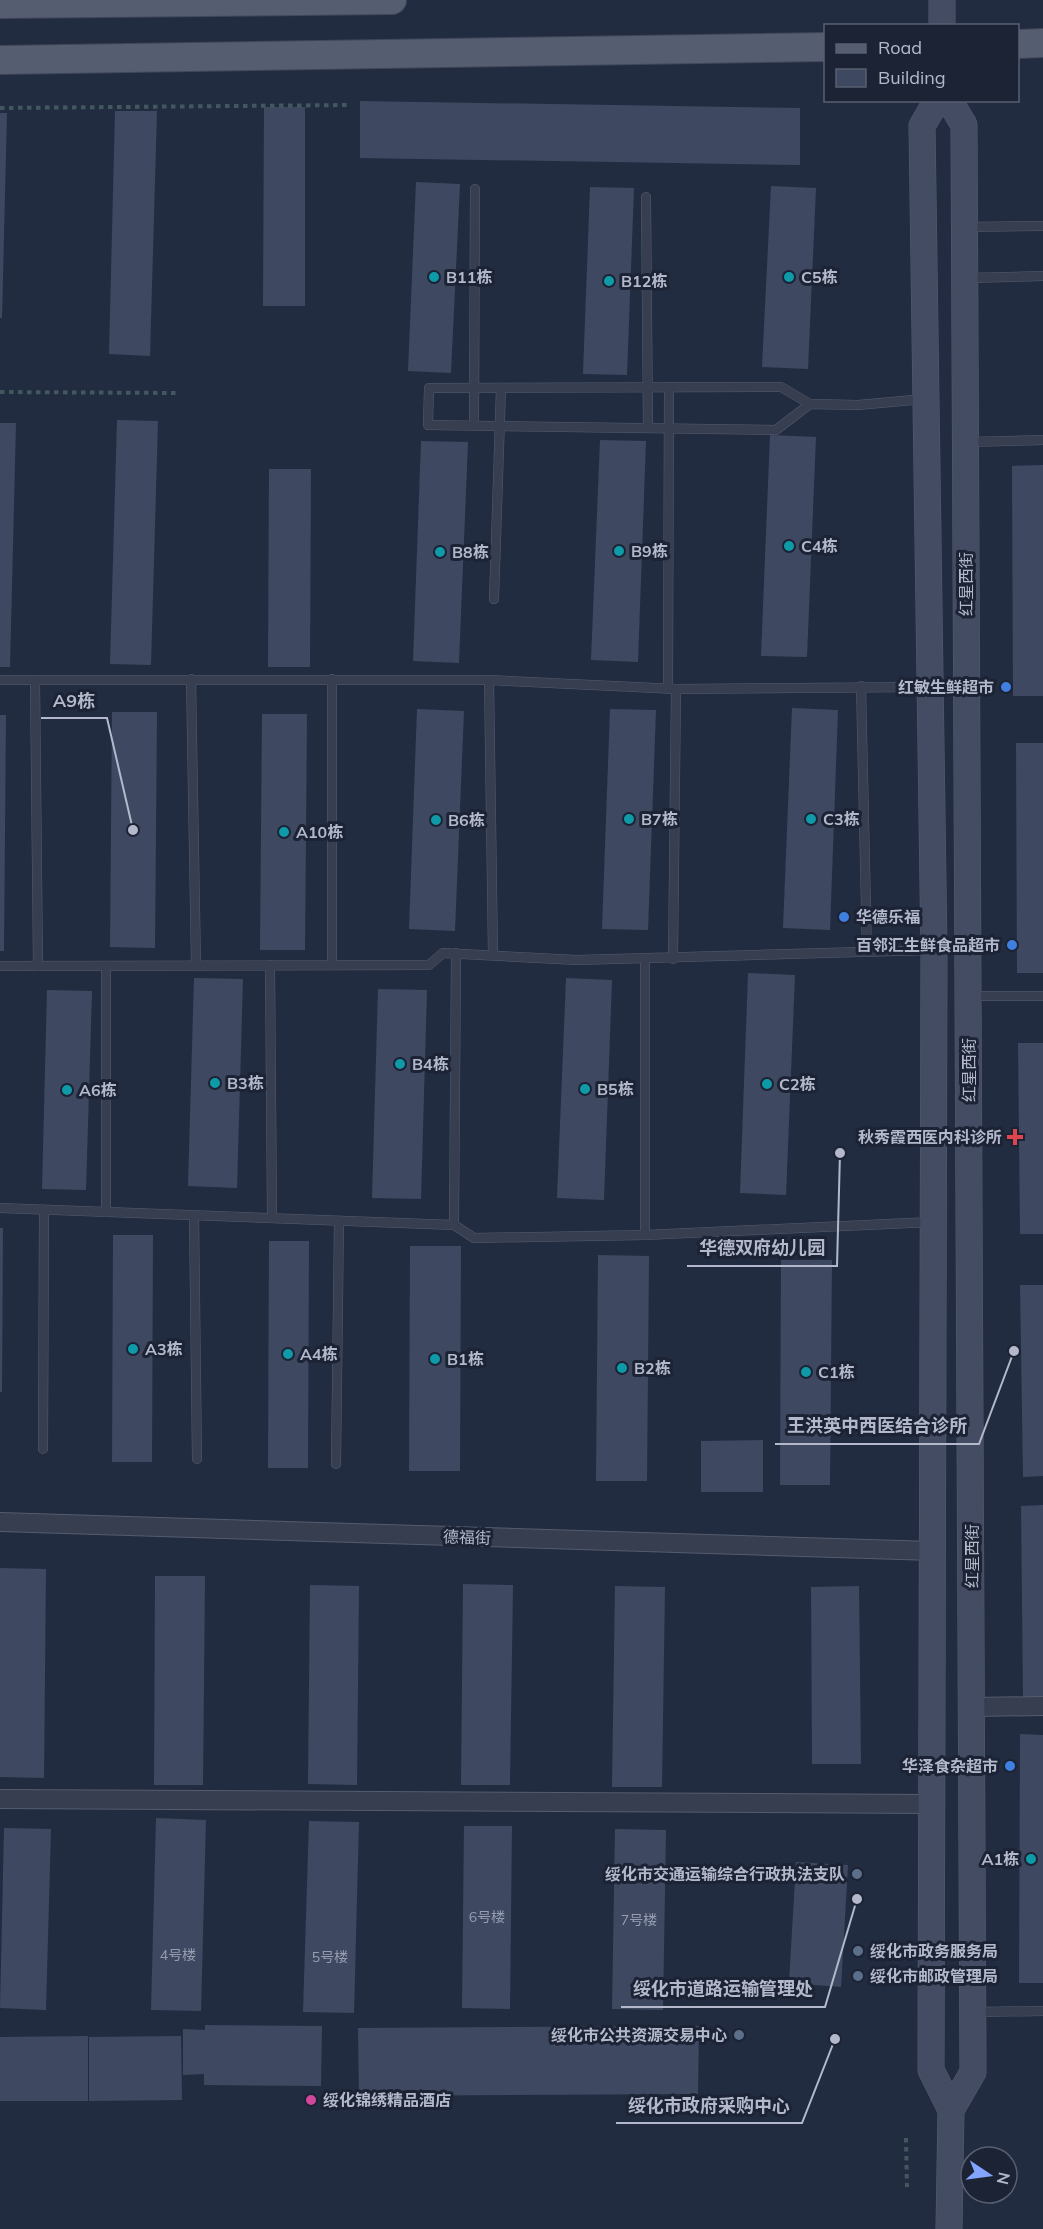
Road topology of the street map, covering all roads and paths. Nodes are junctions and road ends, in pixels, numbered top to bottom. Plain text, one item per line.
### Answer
1 (392, 0) edge
2 (942, 0) edge
3 (0, 4) edge
4 (942, 24) edge
5 (1043, 43) edge
6 (1019, 44) edge
7 (824, 47) edge
8 (0, 60) edge
9 (936, 102) edge
10 (950, 102) edge
11 (351, 105) dead end
12 (0, 108) edge
13 (475, 189) dead end
14 (646, 197) dead end
15 (1043, 226) edge
16 (965, 228) junction
17 (1043, 276) edge
18 (965, 278) junction
19 (647, 387) junction
20 (669, 387) junction
21 (474, 388) junction
22 (501, 388) junction
23 (0, 392) edge
24 (179, 393) dead end
25 (965, 398) junction
26 (924, 399) junction
27 (810, 404) junction
28 (474, 425) junction
29 (501, 425) junction
30 (648, 427) junction
31 (671, 427) junction
32 (1043, 440) edge
33 (965, 442) junction
34 (494, 599) dead end
35 (192, 679) junction
36 (332, 679) junction
37 (0, 680) edge
38 (36, 680) junction
39 (489, 680) junction
40 (861, 686) junction
41 (928, 687) junction
42 (672, 689) junction
43 (934, 950) junction
44 (867, 952) junction
45 (456, 953) junction
46 (493, 956) junction
47 (645, 959) junction
48 (673, 959) junction
49 (196, 965) junction
50 (332, 965) junction
51 (0, 966) edge
52 (38, 966) junction
53 (106, 966) junction
54 (270, 966) junction
55 (934, 981) junction
56 (969, 988) junction
57 (1043, 996) edge
58 (0, 1208) edge
59 (44, 1210) junction
60 (106, 1212) junction
61 (194, 1215) junction
62 (272, 1218) junction
63 (339, 1221) junction
64 (933, 1222) junction
65 (454, 1225) junction
66 (645, 1235) junction
67 (42, 1449) dead end
68 (197, 1460) dead end
69 (336, 1464) dead end
70 (0, 1522) edge
71 (972, 1550) junction
72 (933, 1551) junction
73 (1043, 1706) edge
74 (973, 1707) junction
75 (0, 1799) edge
76 (931, 1804) junction
77 (1043, 2011) edge
78 (973, 2012) junction
79 (951, 2110) junction
80 (906, 2138) dead end
81 (907, 2187) dead end
82 (949, 2229) edge

1 - 3 main road
2 - 4 main road
5 - 6 main road
7 - 8 main road
9 - 26 main road, 红星西街
10 - 16 main road, 红星西街
11 - 12 path
13 - 21 lane
14 - 19 lane
15 - 16 lane
16 - 18 main road, 红星西街
17 - 18 lane
18 - 25 main road, 红星西街
19 - 20 lane
19 - 22 lane
19 - 30 lane
20 - 27 lane
20 - 31 lane
21 - 22 lane
21 - 28 lane
21 - 28 lane
22 - 29 lane
23 - 24 path
25 - 26 main road
25 - 33 main road, 红星西街
26 - 27 lane
26 - 41 main road, 红星西街
27 - 31 lane
28 - 29 lane
29 - 30 lane
29 - 34 lane
30 - 31 lane
31 - 42 lane
32 - 33 lane
33 - 56 main road, 红星西街
35 - 36 lane
35 - 38 lane
35 - 49 lane
36 - 39 lane
36 - 50 lane
37 - 38 lane
38 - 52 lane
39 - 42 lane
39 - 46 lane
40 - 41 lane
40 - 42 lane
40 - 44 lane
41 - 43 main road, 红星西街
42 - 48 lane
43 - 44 lane
43 - 55 main road, 红星西街
44 - 48 lane
45 - 46 lane
45 - 50 lane
45 - 65 lane
46 - 47 lane
47 - 48 lane
47 - 66 lane
49 - 53 lane
49 - 54 lane
50 - 54 lane
51 - 52 lane
52 - 53 lane
53 - 60 lane
54 - 62 lane
55 - 56 main road
55 - 64 main road, 红星西街
56 - 57 lane
56 - 71 main road, 红星西街
58 - 59 lane
59 - 60 lane
59 - 67 lane
60 - 61 lane
61 - 62 lane
61 - 68 lane
62 - 63 lane
63 - 65 lane
63 - 69 lane
64 - 66 lane
64 - 72 main road, 红星西街
65 - 66 lane
70 - 72 street, 德福街
71 - 72 main road
71 - 74 main road, 红星西街
72 - 76 main road, 红星西街
73 - 74 street
74 - 78 main road, 红星西街
75 - 76 street
76 - 79 main road, 红星西街
77 - 78 lane
78 - 79 main road, 红星西街
79 - 82 main road, 红星西街
80 - 81 path

